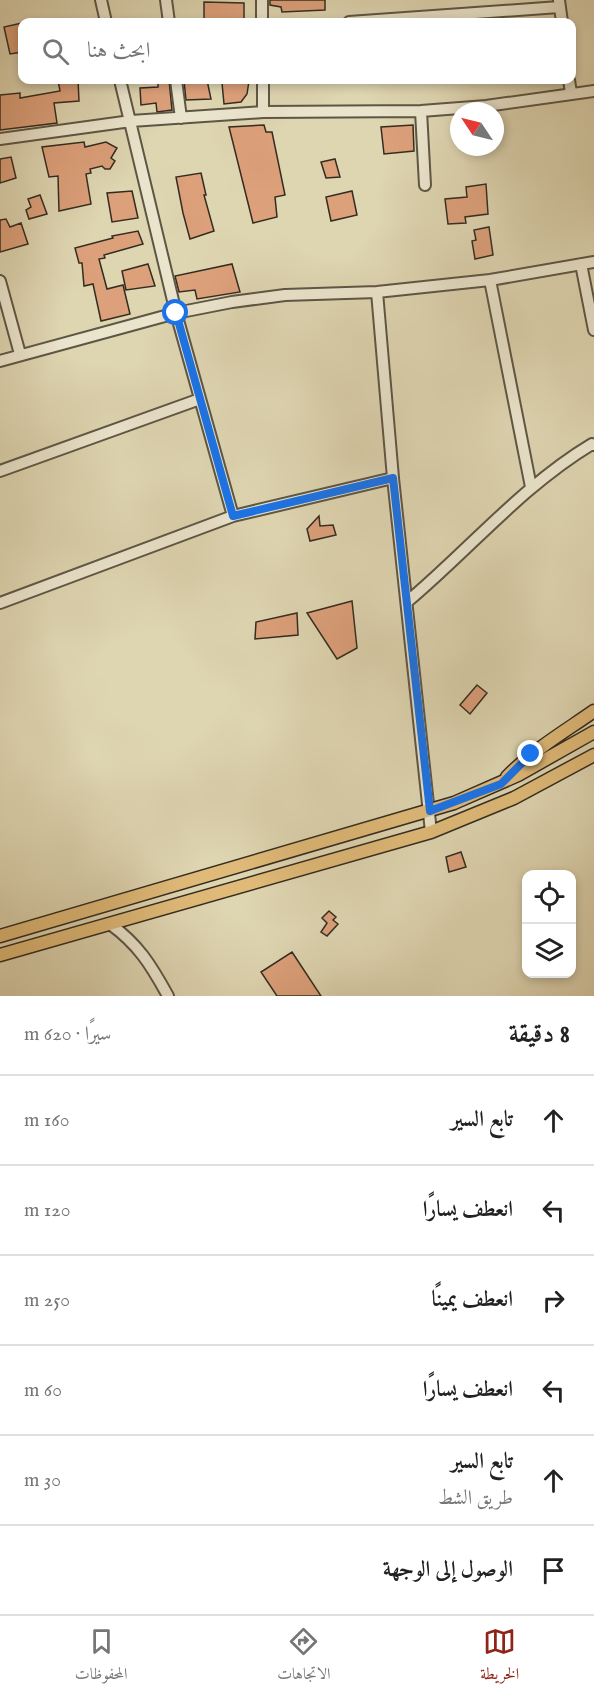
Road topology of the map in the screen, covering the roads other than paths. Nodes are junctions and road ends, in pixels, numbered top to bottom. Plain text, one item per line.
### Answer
1 (101, 0) edge
2 (166, 0) edge
3 (262, 0) edge
4 (559, 3) edge
5 (105, 18) edge
6 (168, 18) edge
7 (262, 18) edge
8 (394, 18) edge
9 (561, 18) edge
10 (121, 84) edge
11 (177, 84) edge
12 (262, 84) edge
13 (570, 84) edge
14 (594, 91) edge
15 (571, 93) junction
16 (421, 111) junction
17 (263, 112) junction
18 (181, 118) junction
19 (131, 121) junction
20 (0, 139) edge
21 (424, 186) dead end
22 (594, 262) edge
23 (581, 264) junction
24 (490, 280) junction
25 (0, 281) edge
26 (377, 292) junction
27 (176, 313) junction
28 (594, 330) edge
29 (20, 354) junction
30 (0, 361) edge
31 (200, 399) junction
32 (593, 444) edge
33 (0, 471) edge
34 (393, 478) junction
35 (531, 487) junction
36 (233, 516) junction
37 (407, 602) junction
38 (0, 603) edge
39 (594, 711) edge
40 (594, 732) edge
41 (594, 755) edge
42 (501, 784) junction
43 (430, 811) junction
44 (431, 831) junction
45 (165, 888) junction
46 (170, 906) junction
47 (110, 924) junction
48 (0, 936) edge
49 (0, 956) edge
50 (168, 996) edge

1 - 5 street
2 - 6 street
3 - 7 street
4 - 8 street
4 - 9 street
10 - 19 street
11 - 18 street
12 - 17 street
13 - 15 street
14 - 15 street
15 - 16 street
16 - 17 street
16 - 21 street
17 - 18 street
18 - 19 street
19 - 20 street
19 - 27 street
22 - 23 street
23 - 24 street
23 - 28 street
24 - 26 street
24 - 35 street
25 - 29 street
26 - 27 street
26 - 34 street
27 - 29 street
27 - 31 street
29 - 30 street
31 - 33 street
31 - 36 street
32 - 35 street
34 - 36 street
34 - 37 street
35 - 37 street
36 - 38 street
37 - 43 street
39 - 42 main road
40 - 42 main road
41 - 44 main road
42 - 43 main road
43 - 44 street
43 - 45 main road
44 - 46 main road
45 - 46 main road
45 - 48 main road
46 - 47 main road
47 - 49 main road
47 - 50 street

